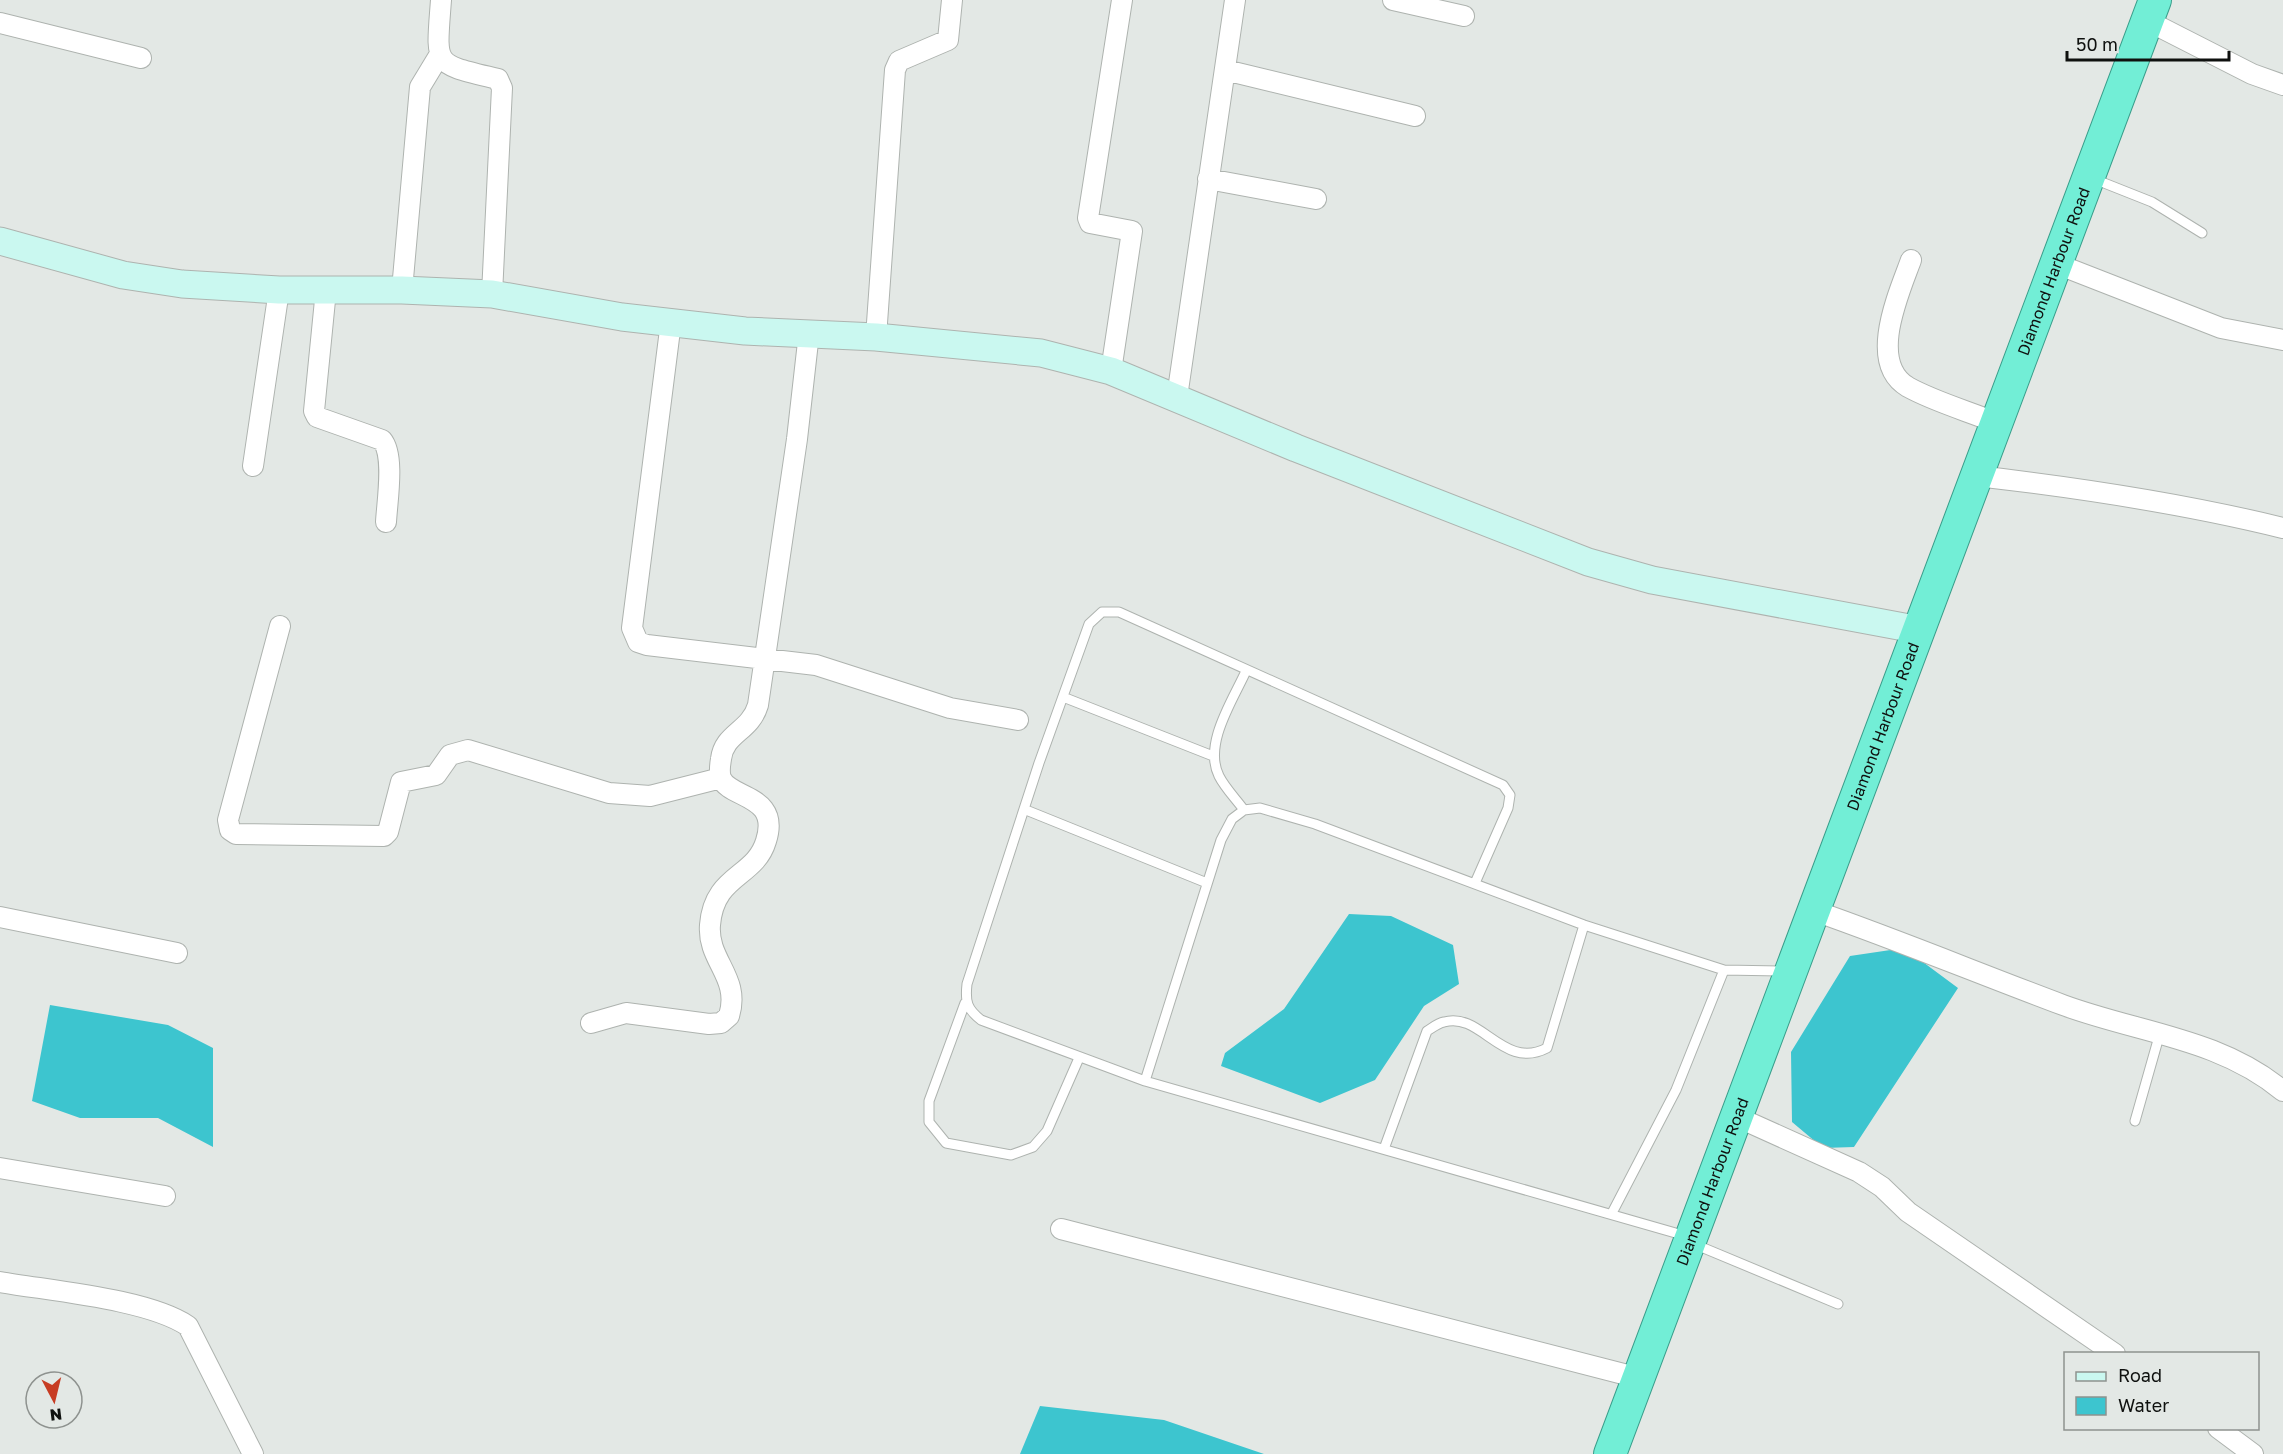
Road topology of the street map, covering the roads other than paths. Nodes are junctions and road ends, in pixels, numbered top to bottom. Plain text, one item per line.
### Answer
1 (441, 0) edge
2 (952, 0) edge
3 (1122, 0) edge
4 (1235, 0) edge
5 (1393, 0) edge
6 (2152, 11) edge
7 (1464, 16) dead end
8 (0, 23) edge
9 (440, 54) junction
10 (141, 58) dead end
11 (1225, 70) junction
12 (2283, 86) edge
13 (1415, 116) dead end
14 (2089, 177) junction
15 (1208, 179) junction
16 (1316, 199) dead end
17 (2202, 233) dead end
18 (0, 241) edge
19 (1911, 260) dead end
20 (2057, 264) junction
21 (279, 290) junction
22 (326, 290) junction
23 (402, 290) junction
24 (492, 294) junction
25 (671, 322) junction
26 (809, 333) junction
27 (876, 337) junction
28 (2283, 340) edge
29 (1111, 371) junction
30 (1177, 398) junction
31 (1997, 423) junction
32 (253, 466) dead end
33 (1977, 476) junction
34 (386, 522) dead end
35 (2283, 528) edge
36 (280, 626) dead end
37 (1920, 630) junction
38 (765, 661) junction
39 (1246, 670) junction
40 (1063, 697) junction
41 (1018, 720) dead end
42 (1213, 756) junction
43 (721, 778) junction
44 (1026, 810) junction
45 (1244, 810) junction
46 (1207, 883) junction
47 (1475, 883) junction
48 (1815, 911) junction
49 (0, 917) edge
50 (1584, 925) junction
51 (177, 953) dead end
52 (1724, 970) junction
53 (1791, 971) junction
54 (965, 1003) junction
55 (591, 1023) dead end
56 (2160, 1033) junction
57 (1079, 1058) junction
58 (1145, 1081) junction
59 (2283, 1091) edge
60 (1737, 1117) junction
61 (2135, 1122) dead end
62 (1384, 1149) junction
63 (0, 1168) edge
64 (165, 1196) dead end
65 (1612, 1214) junction
66 (1061, 1229) dead end
67 (1691, 1240) junction
68 (0, 1282) edge
69 (1838, 1305) dead end
70 (2114, 1352) edge
71 (1639, 1378) junction
72 (2221, 1430) edge
73 (254, 1454) edge
74 (1610, 1454) edge
75 (2253, 1454) edge

1 - 9 street
2 - 27 street
3 - 29 street
4 - 11 street
5 - 7 street
6 - 12 street
6 - 14 highway, Diamond Harbour Road
8 - 10 street
9 - 23 street
9 - 24 street
11 - 13 street
11 - 15 street
14 - 17 lane
14 - 20 highway, Diamond Harbour Road
15 - 16 street
15 - 30 street
18 - 21 main road
19 - 31 street
20 - 28 street
20 - 31 highway, Diamond Harbour Road
21 - 22 main road
21 - 32 street
22 - 23 main road
22 - 34 street
23 - 24 main road
24 - 25 main road
25 - 26 main road
25 - 38 street
26 - 27 main road
26 - 38 street
27 - 29 main road
29 - 30 main road
30 - 37 main road
31 - 33 highway, Diamond Harbour Road
33 - 35 street
33 - 37 highway, Diamond Harbour Road
36 - 43 street
37 - 48 highway, Diamond Harbour Road
38 - 41 street
38 - 43 street
39 - 40 lane
39 - 42 lane
39 - 47 lane
40 - 42 lane
40 - 44 lane
42 - 45 lane
43 - 55 street
44 - 46 lane
44 - 54 lane
45 - 46 lane
45 - 47 lane
46 - 58 lane
47 - 50 lane
48 - 53 highway, Diamond Harbour Road
48 - 56 street
49 - 51 street
50 - 52 lane
50 - 62 lane
52 - 53 lane
52 - 65 lane
53 - 60 highway, Diamond Harbour Road
54 - 57 lane
54 - 57 lane
56 - 59 street
56 - 61 lane
57 - 58 lane
58 - 62 lane
60 - 67 highway, Diamond Harbour Road
60 - 70 street
62 - 65 lane
63 - 64 street
65 - 67 lane
66 - 71 street
67 - 69 lane
67 - 71 highway, Diamond Harbour Road
68 - 73 street
71 - 74 highway, Diamond Harbour Road
72 - 75 street

